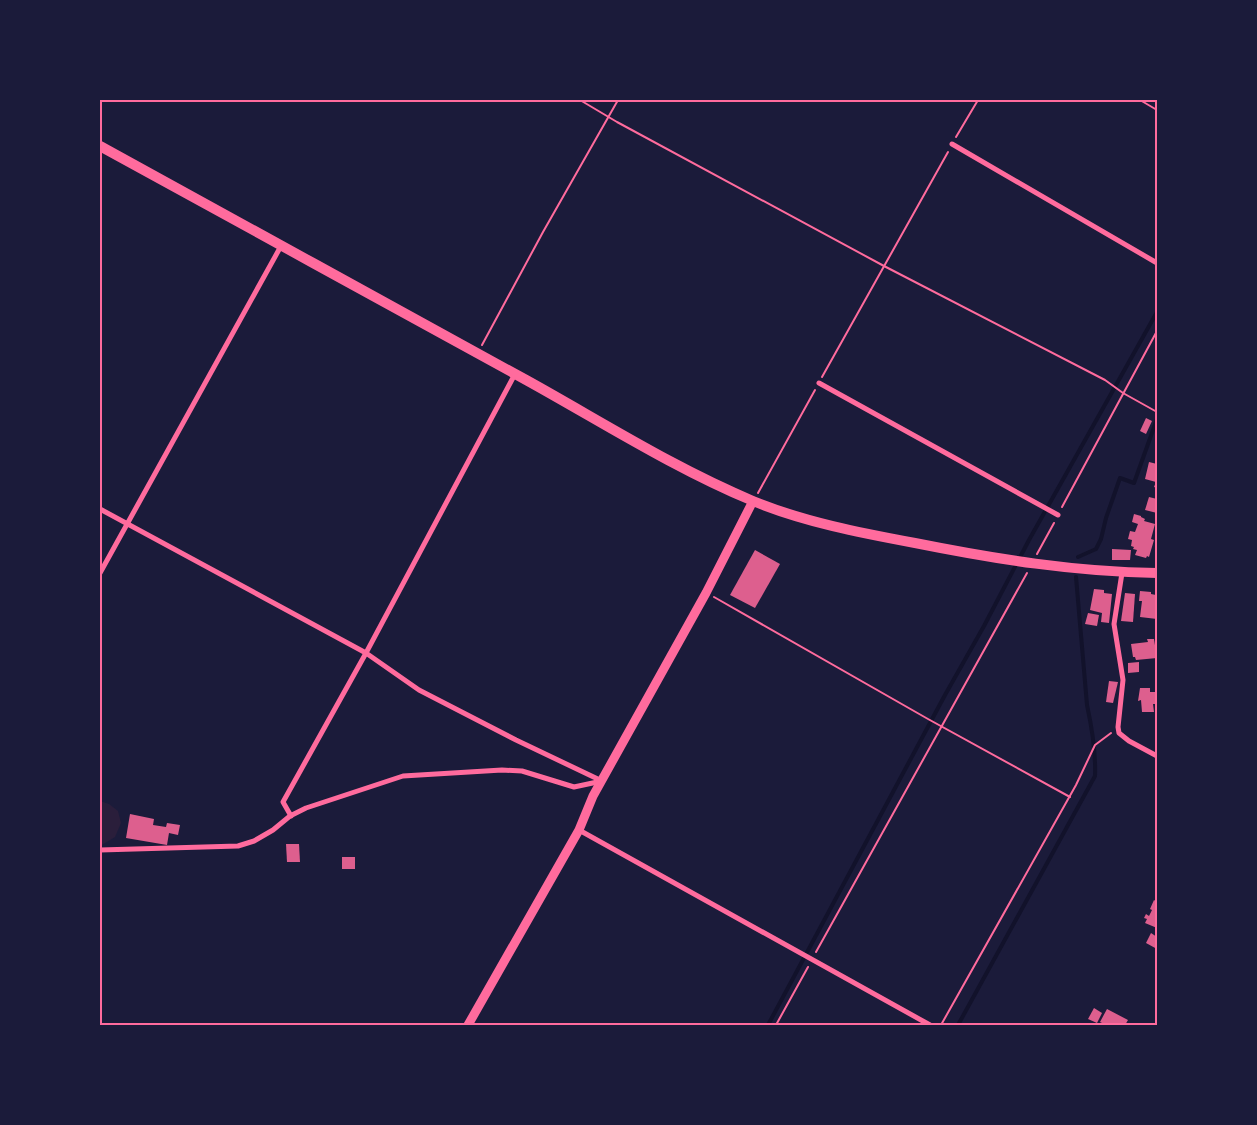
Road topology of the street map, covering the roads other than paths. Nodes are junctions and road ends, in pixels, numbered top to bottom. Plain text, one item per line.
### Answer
1 (952, 144) road end
2 (100, 146) edge
3 (281, 246) junction
4 (1157, 263) edge
5 (515, 374) junction
6 (819, 383) road end
7 (753, 501) junction
8 (100, 509) edge
9 (1058, 515) road end
10 (127, 525) junction
11 (1122, 573) junction
12 (1157, 573) edge
13 (100, 574) edge
14 (366, 653) junction
15 (1157, 756) edge
16 (602, 781) junction
17 (291, 816) junction
18 (579, 830) junction
19 (100, 850) edge
20 (468, 1025) edge
21 (930, 1025) edge

1 - 4 street
2 - 3 main road
3 - 5 main road
3 - 10 street
5 - 7 main road
5 - 14 street
6 - 9 street
7 - 11 main road
7 - 16 street
8 - 10 street
10 - 13 street
10 - 14 street
11 - 12 main road
11 - 15 street
14 - 16 street
14 - 17 street
16 - 17 street
16 - 18 street
17 - 19 street
18 - 20 street
18 - 21 street

